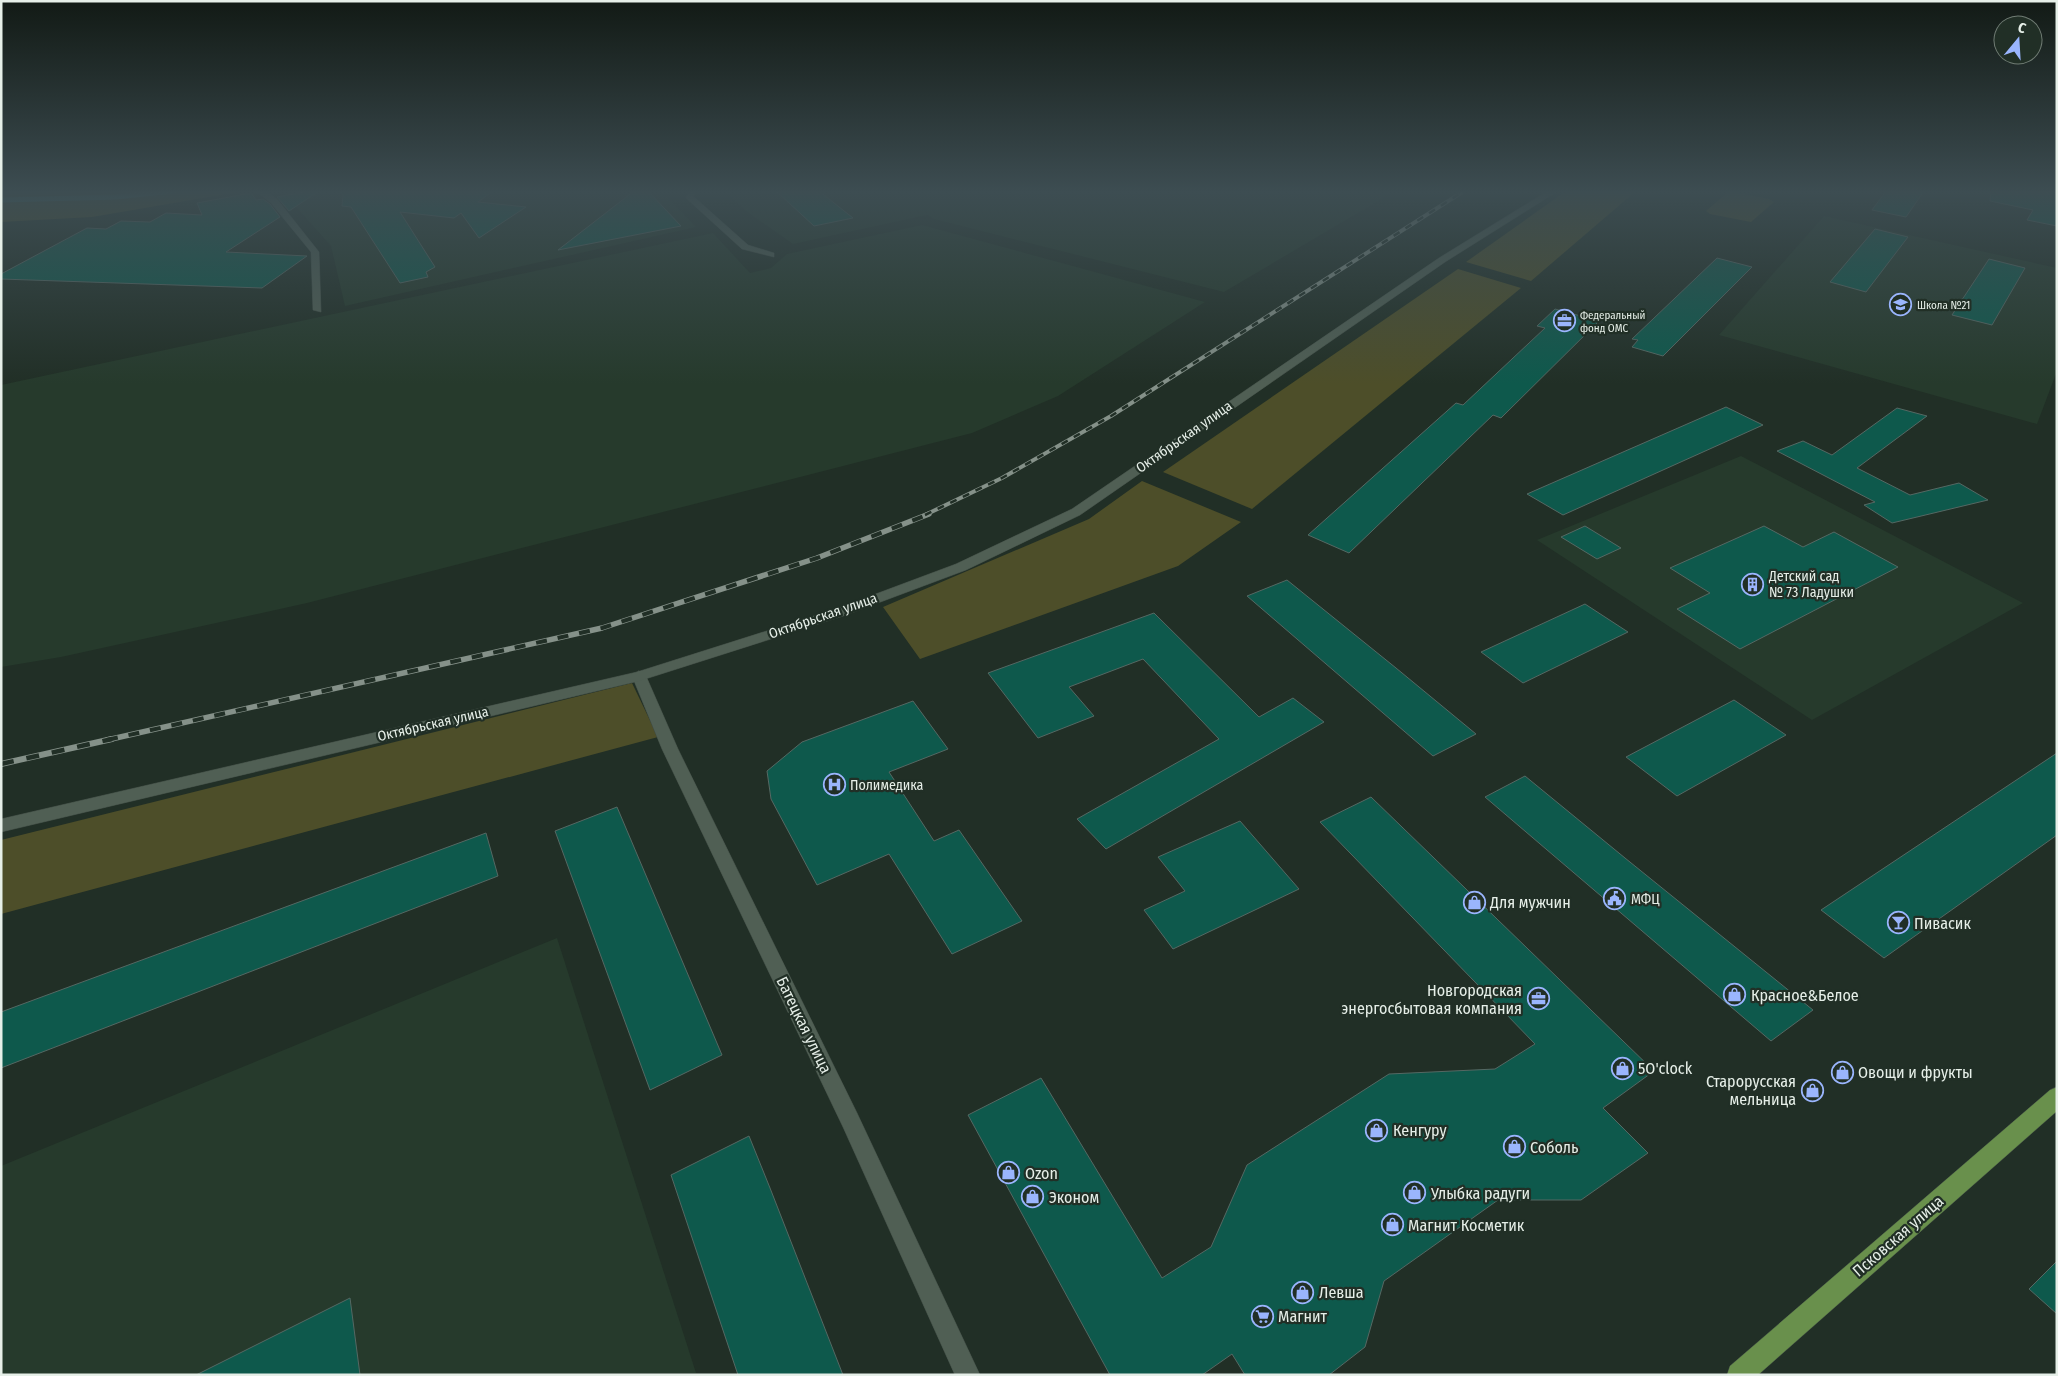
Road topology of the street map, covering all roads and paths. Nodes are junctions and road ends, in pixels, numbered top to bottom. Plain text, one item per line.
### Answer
1 (315, 255) edge
2 (1450, 255) edge
3 (318, 310) dead end
4 (639, 676) junction
5 (1, 826) edge
6 (2057, 1097) edge
7 (968, 1375) edge
8 (1739, 1375) edge

1 - 3 main road
2 - 4 main road, Октябрьская улица
4 - 5 main road, Октябрьская улица
4 - 7 main road, Батецкая улица
6 - 8 main road, Псковская улица

